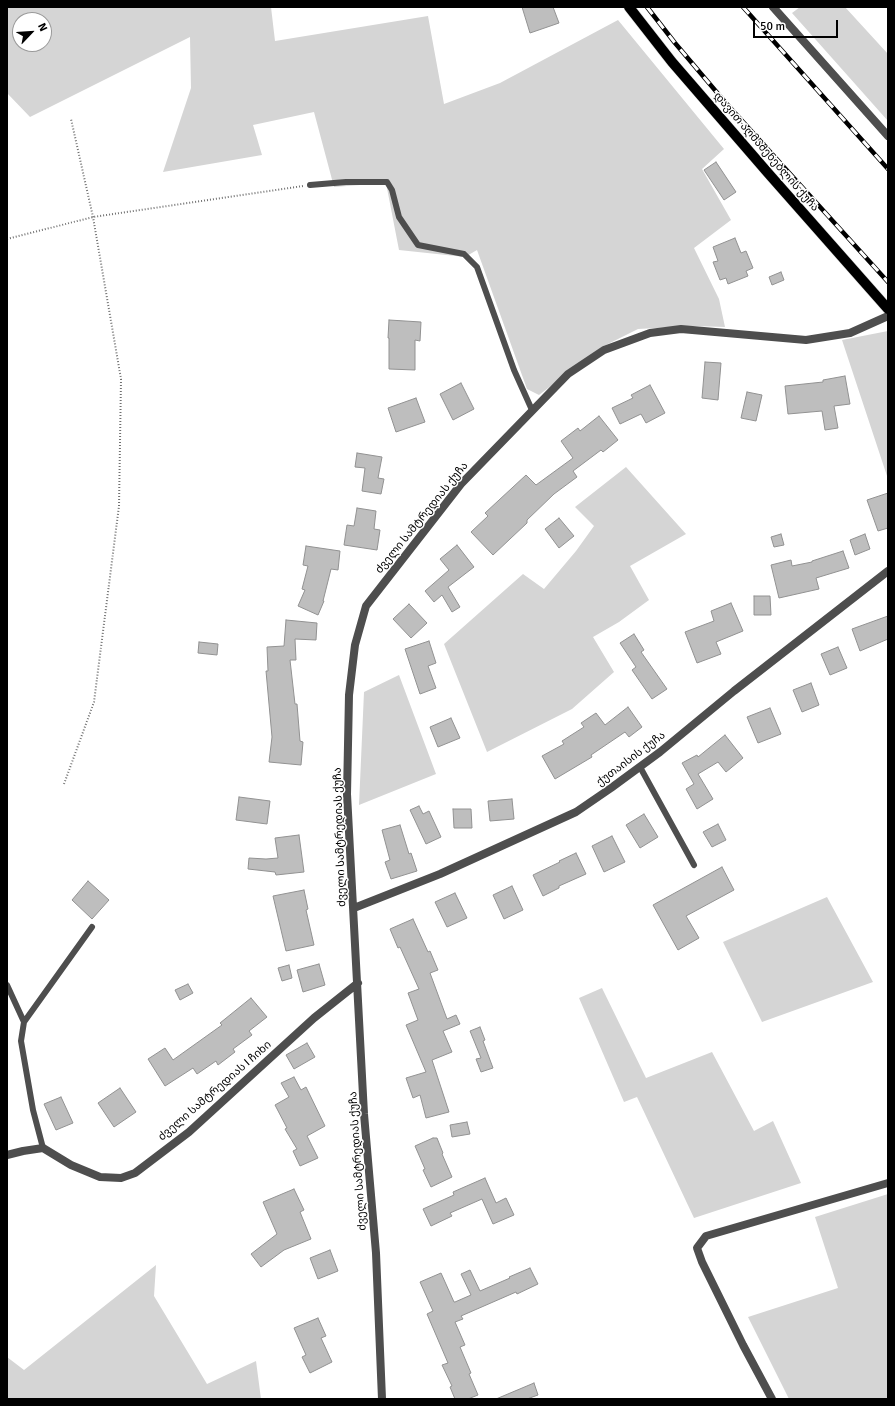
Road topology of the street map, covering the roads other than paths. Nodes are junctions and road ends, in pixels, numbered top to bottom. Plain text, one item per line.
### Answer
1 (629, 7) edge
2 (773, 7) edge
3 (888, 136) edge
4 (310, 185) road end
5 (888, 309) edge
6 (888, 316) edge
7 (532, 410) junction
8 (888, 571) edge
9 (640, 767) junction
10 (694, 865) dead end
11 (354, 908) junction
12 (92, 927) dead end
13 (358, 983) junction
14 (7, 985) edge
15 (24, 1022) junction
16 (43, 1148) junction
17 (7, 1155) edge
18 (888, 1183) edge
19 (382, 1399) edge
20 (772, 1399) edge

1 - 5 main road, დავით აღმაშენებლის ქუჩა
2 - 3 street
4 - 7 lane
6 - 7 street, ძველი სამტრედიას ქუჩა
7 - 11 street, ძველი სამტრედიას ქუჩა
8 - 9 street, ქუთაისის ქუჩა
9 - 10 lane
9 - 11 street, ქუთაისის ქუჩა
11 - 13 street, ძველი სამტრედიას ქუჩა
12 - 15 lane
13 - 16 street, ძველი სამტრედიას I ჩიხი
13 - 19 street, ძველი სამტრედიას ქუჩა
14 - 15 lane
15 - 16 lane
16 - 17 street
18 - 20 street

